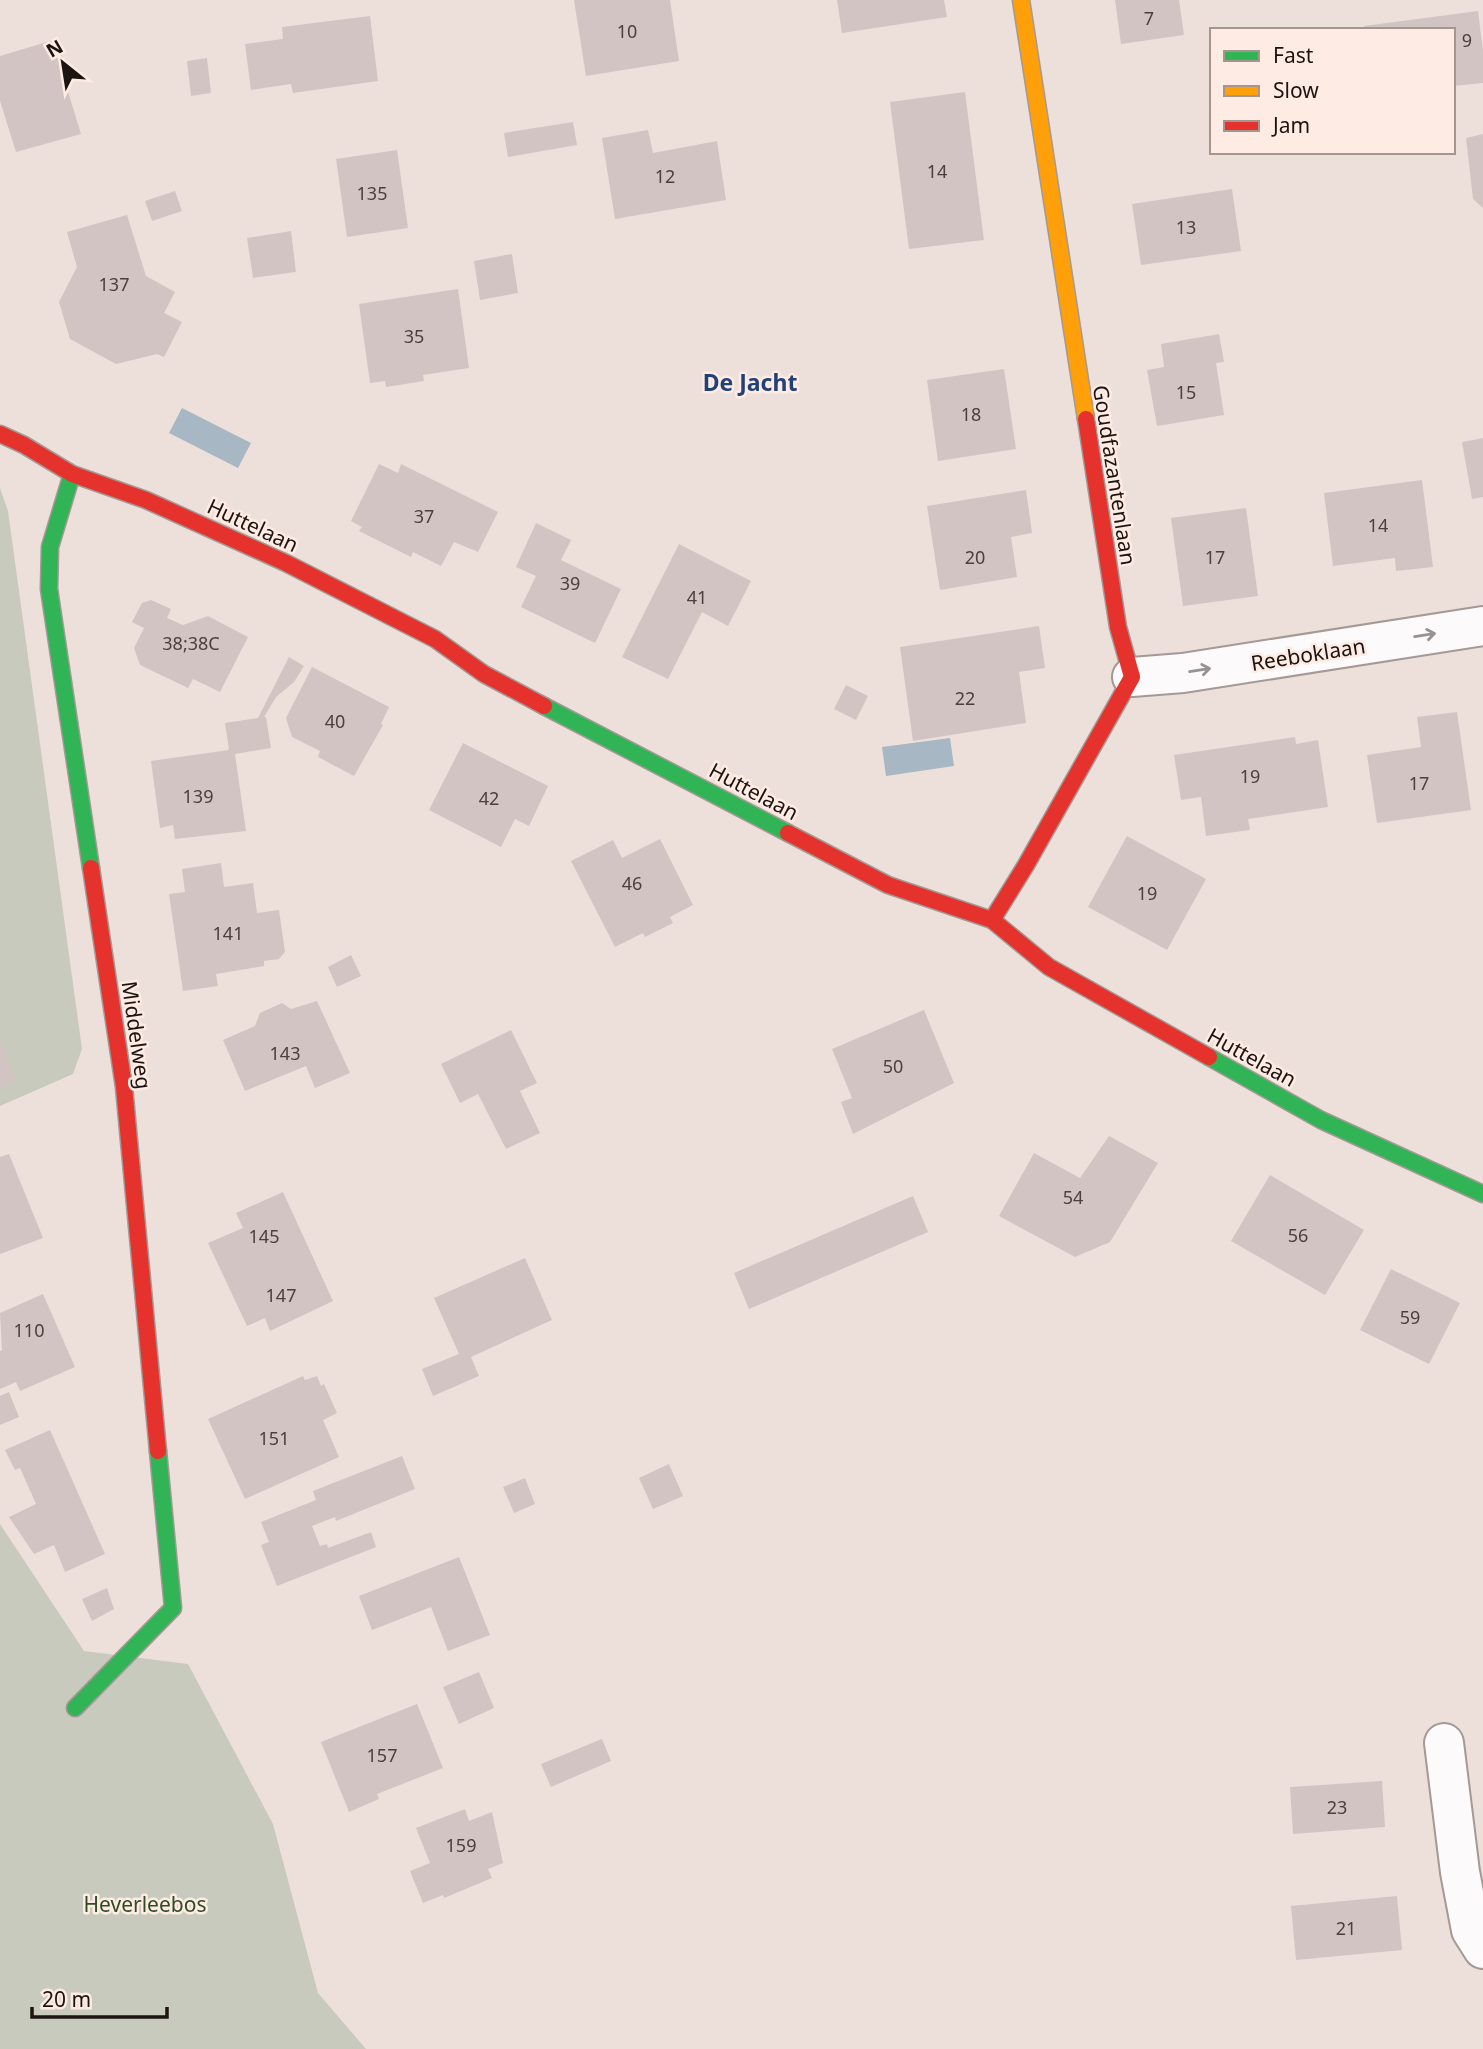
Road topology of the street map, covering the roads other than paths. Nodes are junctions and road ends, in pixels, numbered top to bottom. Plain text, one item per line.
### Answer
1 (1021, 0) edge
2 (0, 434) edge
3 (72, 474) junction
4 (1483, 626) edge
5 (1132, 677) junction
6 (992, 920) junction
7 (1483, 1194) edge
8 (75, 1708) dead end
9 (1444, 1743) dead end
10 (1483, 1949) edge

1 - 5 street, Goudfazantenlaan
2 - 3 street, Huttelaan
3 - 6 street, Huttelaan
3 - 8 street, Middelweg
5 -> 4 street, Reeboklaan
5 - 6 street
6 - 7 street, Huttelaan
9 - 10 street

